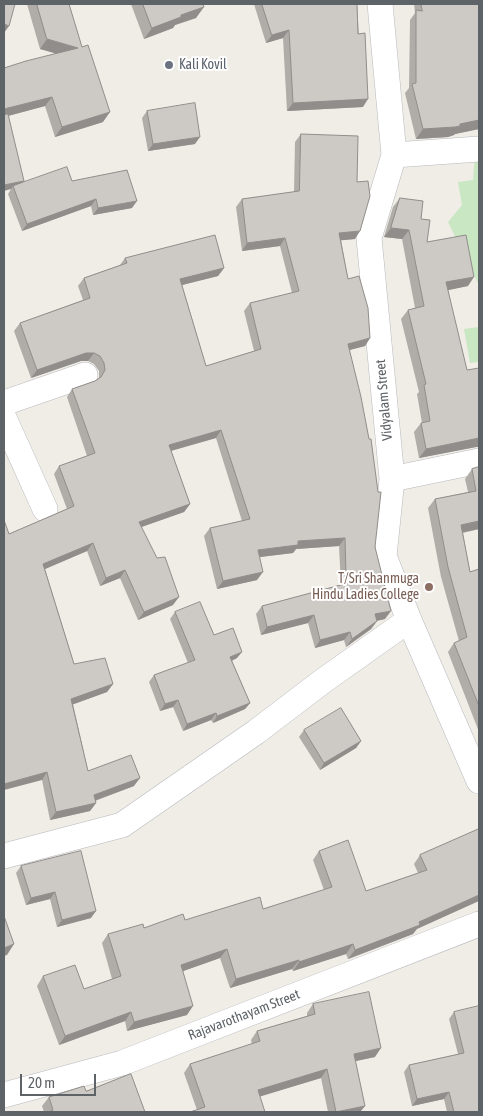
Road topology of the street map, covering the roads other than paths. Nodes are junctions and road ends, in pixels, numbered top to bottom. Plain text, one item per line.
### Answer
1 (380, 4) edge
2 (479, 149) edge
3 (394, 155) junction
4 (85, 375) dead end
5 (4, 403) edge
6 (4, 418) edge
7 (479, 461) edge
8 (392, 479) junction
9 (45, 509) dead end
10 (409, 620) junction
11 (479, 781) edge
12 (4, 856) edge
13 (479, 924) edge
14 (4, 1095) edge

1 - 3 street, Vidyalam Street
2 - 3 street
3 - 8 street, Vidyalam Street
4 - 5 street
6 - 9 street
7 - 8 street
8 - 10 street, Vidyalam Street
10 - 11 street, Vidyalam Street
10 - 12 street
13 - 14 street, Rajavarothayam Street

